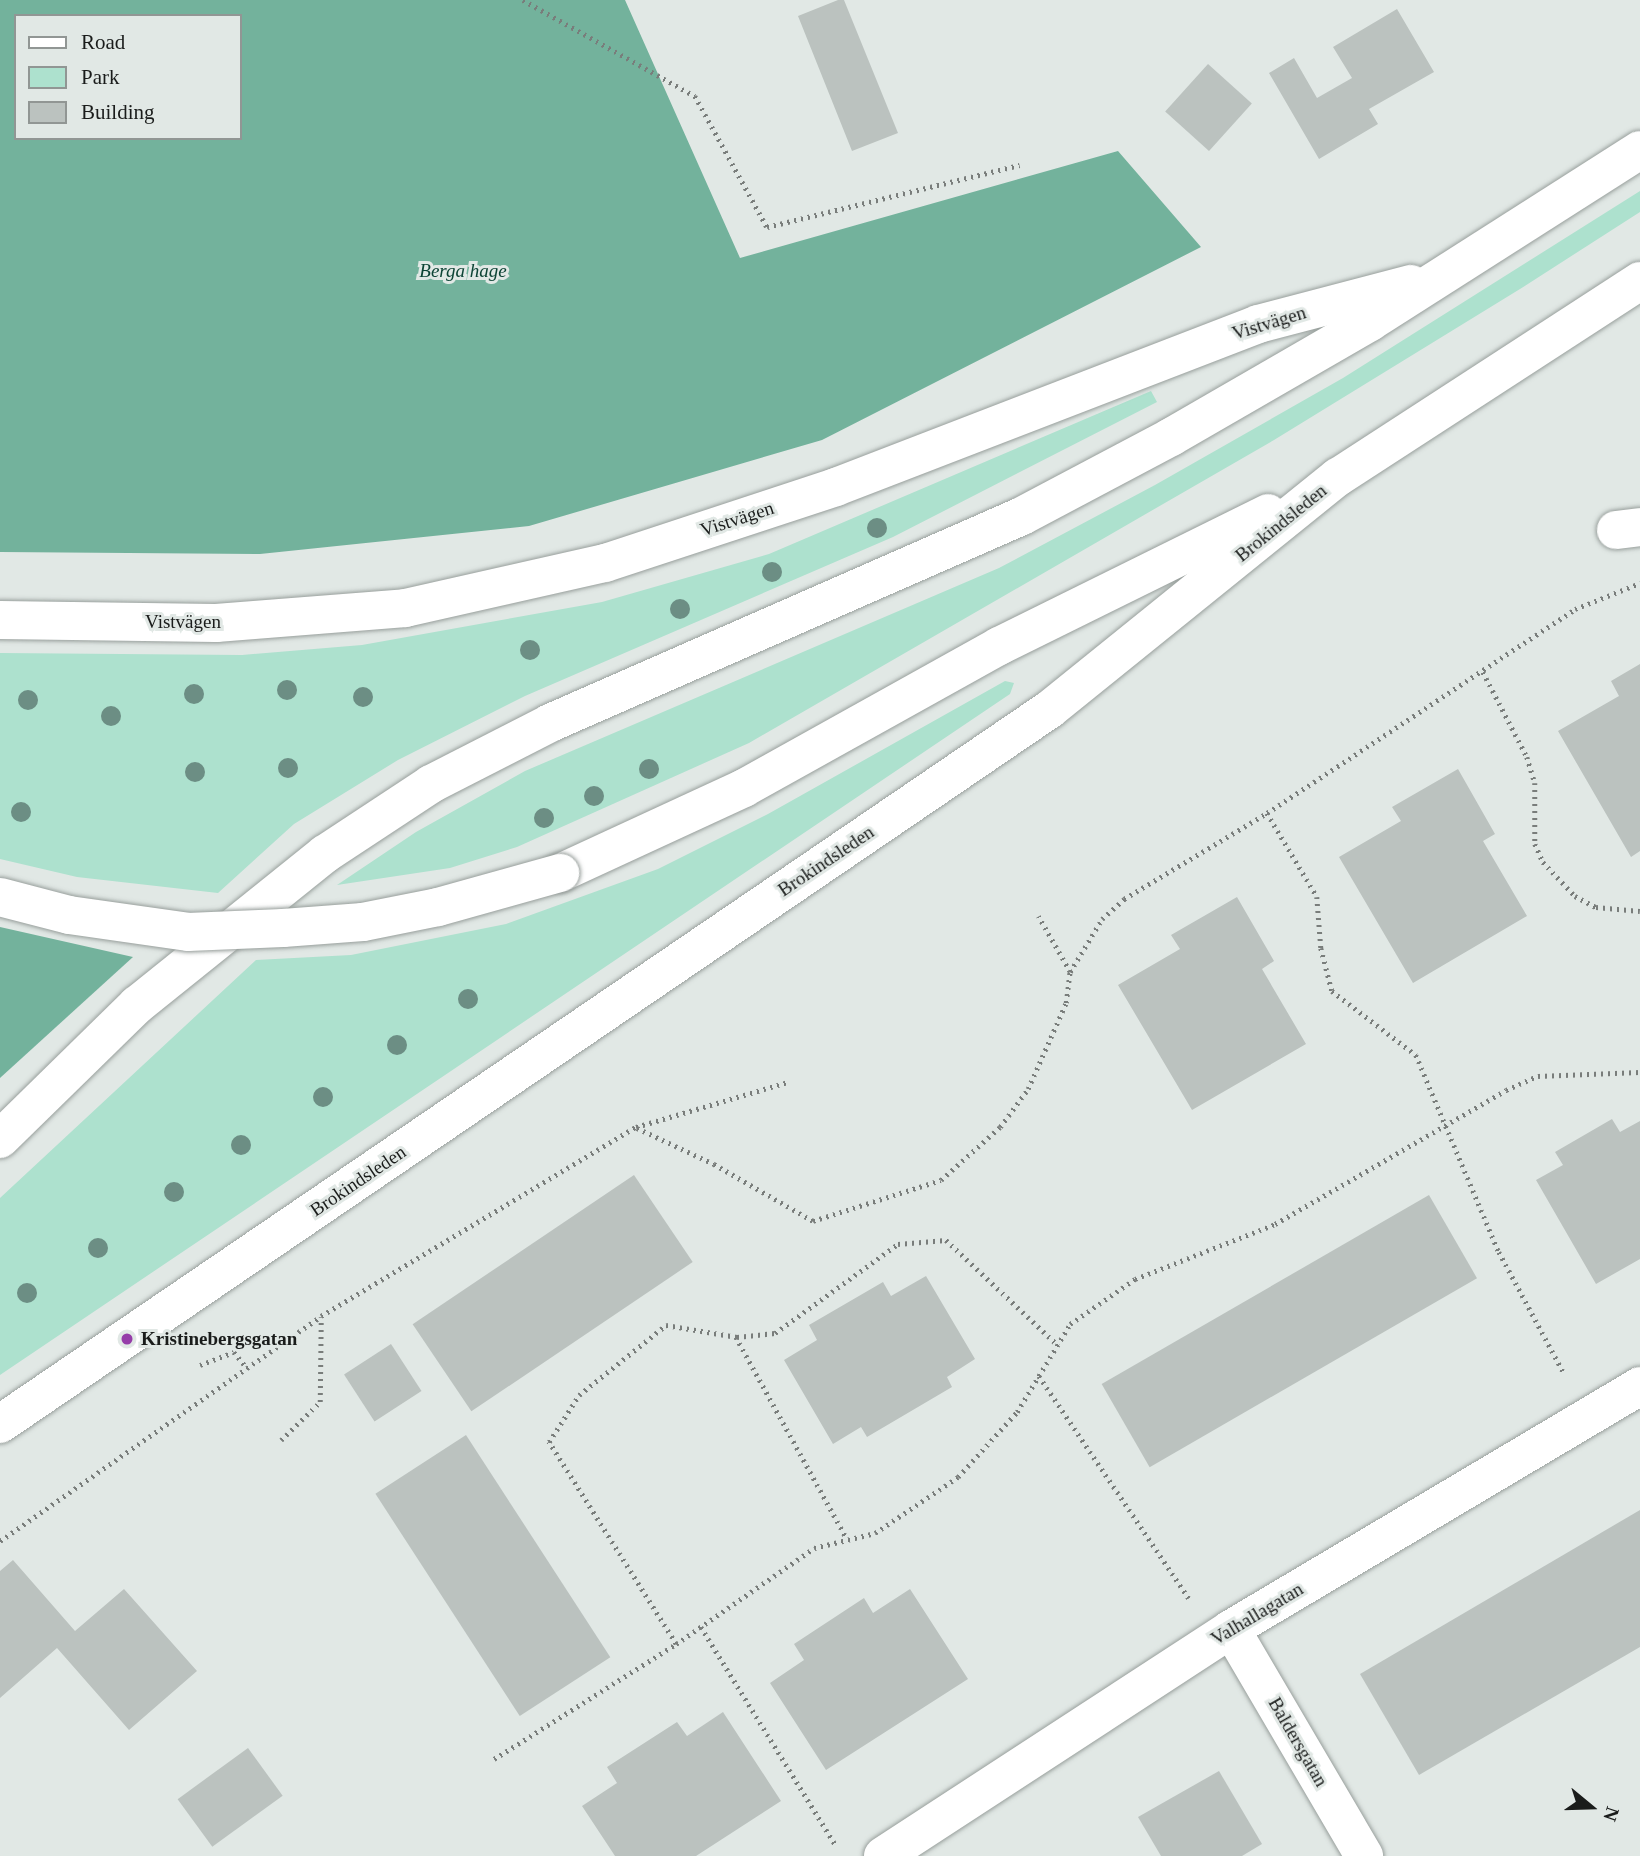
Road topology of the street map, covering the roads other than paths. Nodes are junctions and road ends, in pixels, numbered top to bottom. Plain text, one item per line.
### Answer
1 (1640, 150) edge
2 (1445, 275) junction
3 (1640, 281) edge
4 (1338, 477) junction
5 (0, 620) edge
6 (0, 897) edge
7 (0, 1139) edge
8 (1640, 1386) edge
9 (0, 1424) edge
10 (1221, 1635) junction
11 (883, 1856) edge
12 (1364, 1856) edge

1 - 2 main road
2 - 5 main road, Vistvägen
2 - 7 main road
3 - 4 main road, Brokindsleden
4 - 6 main road, bridge
4 - 9 main road, Brokindsleden
8 - 10 main road, Valhallagatan
10 - 11 main road, Valhallagatan
10 - 12 main road, Baldersgatan

